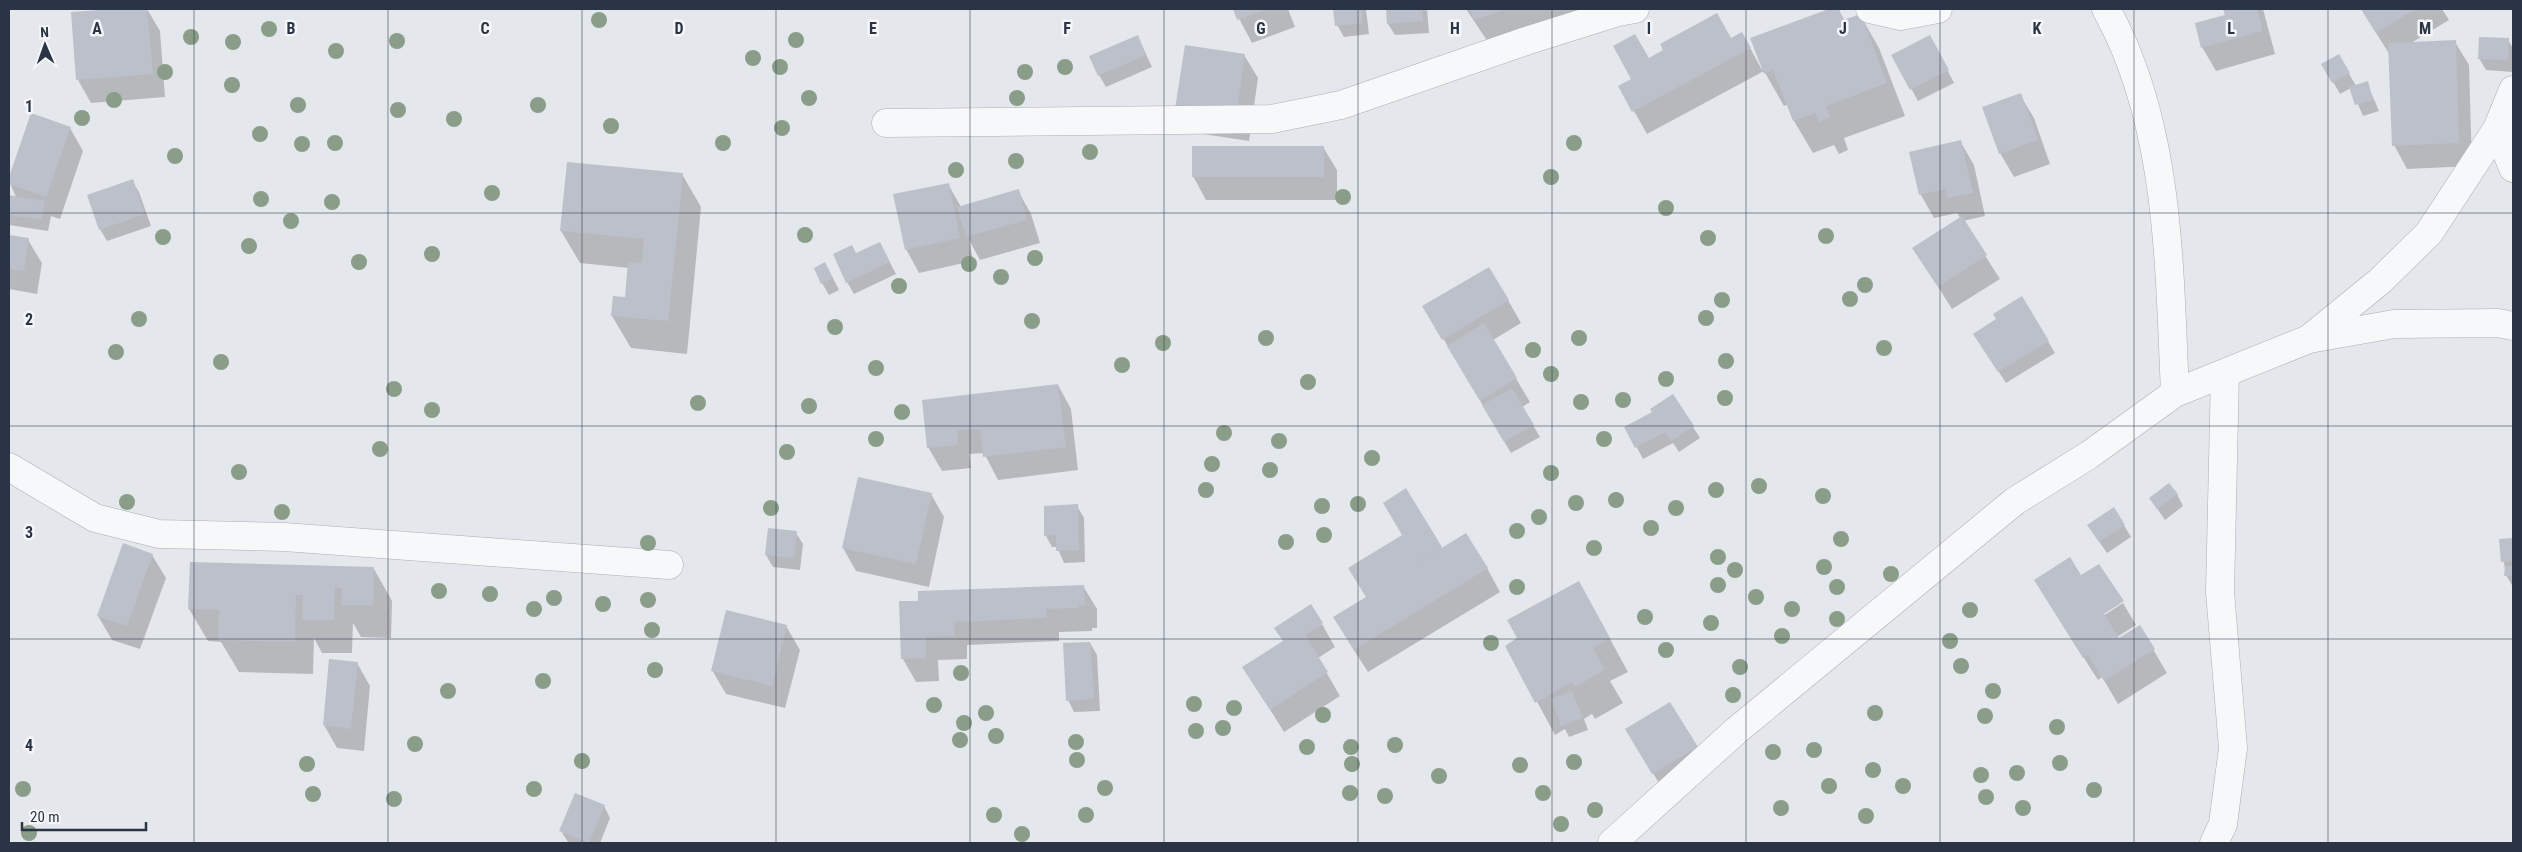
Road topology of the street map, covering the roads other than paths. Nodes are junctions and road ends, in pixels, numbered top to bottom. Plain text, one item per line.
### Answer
1 (1635, 9) edge
2 (1870, 9) edge
3 (1938, 9) edge
4 (2106, 9) edge
5 (2513, 90) edge
6 (886, 123) dead end
7 (2498, 129) junction
8 (2513, 168) edge
9 (2513, 326) edge
10 (2309, 339) junction
11 (2225, 373) junction
12 (2175, 392) junction
13 (9, 467) edge
14 (669, 566) dead end
15 (1612, 843) edge
16 (2214, 843) edge

1 - 6 street
2 - 3 street
4 - 12 street
5 - 7 street
7 - 8 street
7 - 10 street
9 - 10 street
10 - 11 street
11 - 12 street
11 - 16 street
12 - 15 street
13 - 14 street

